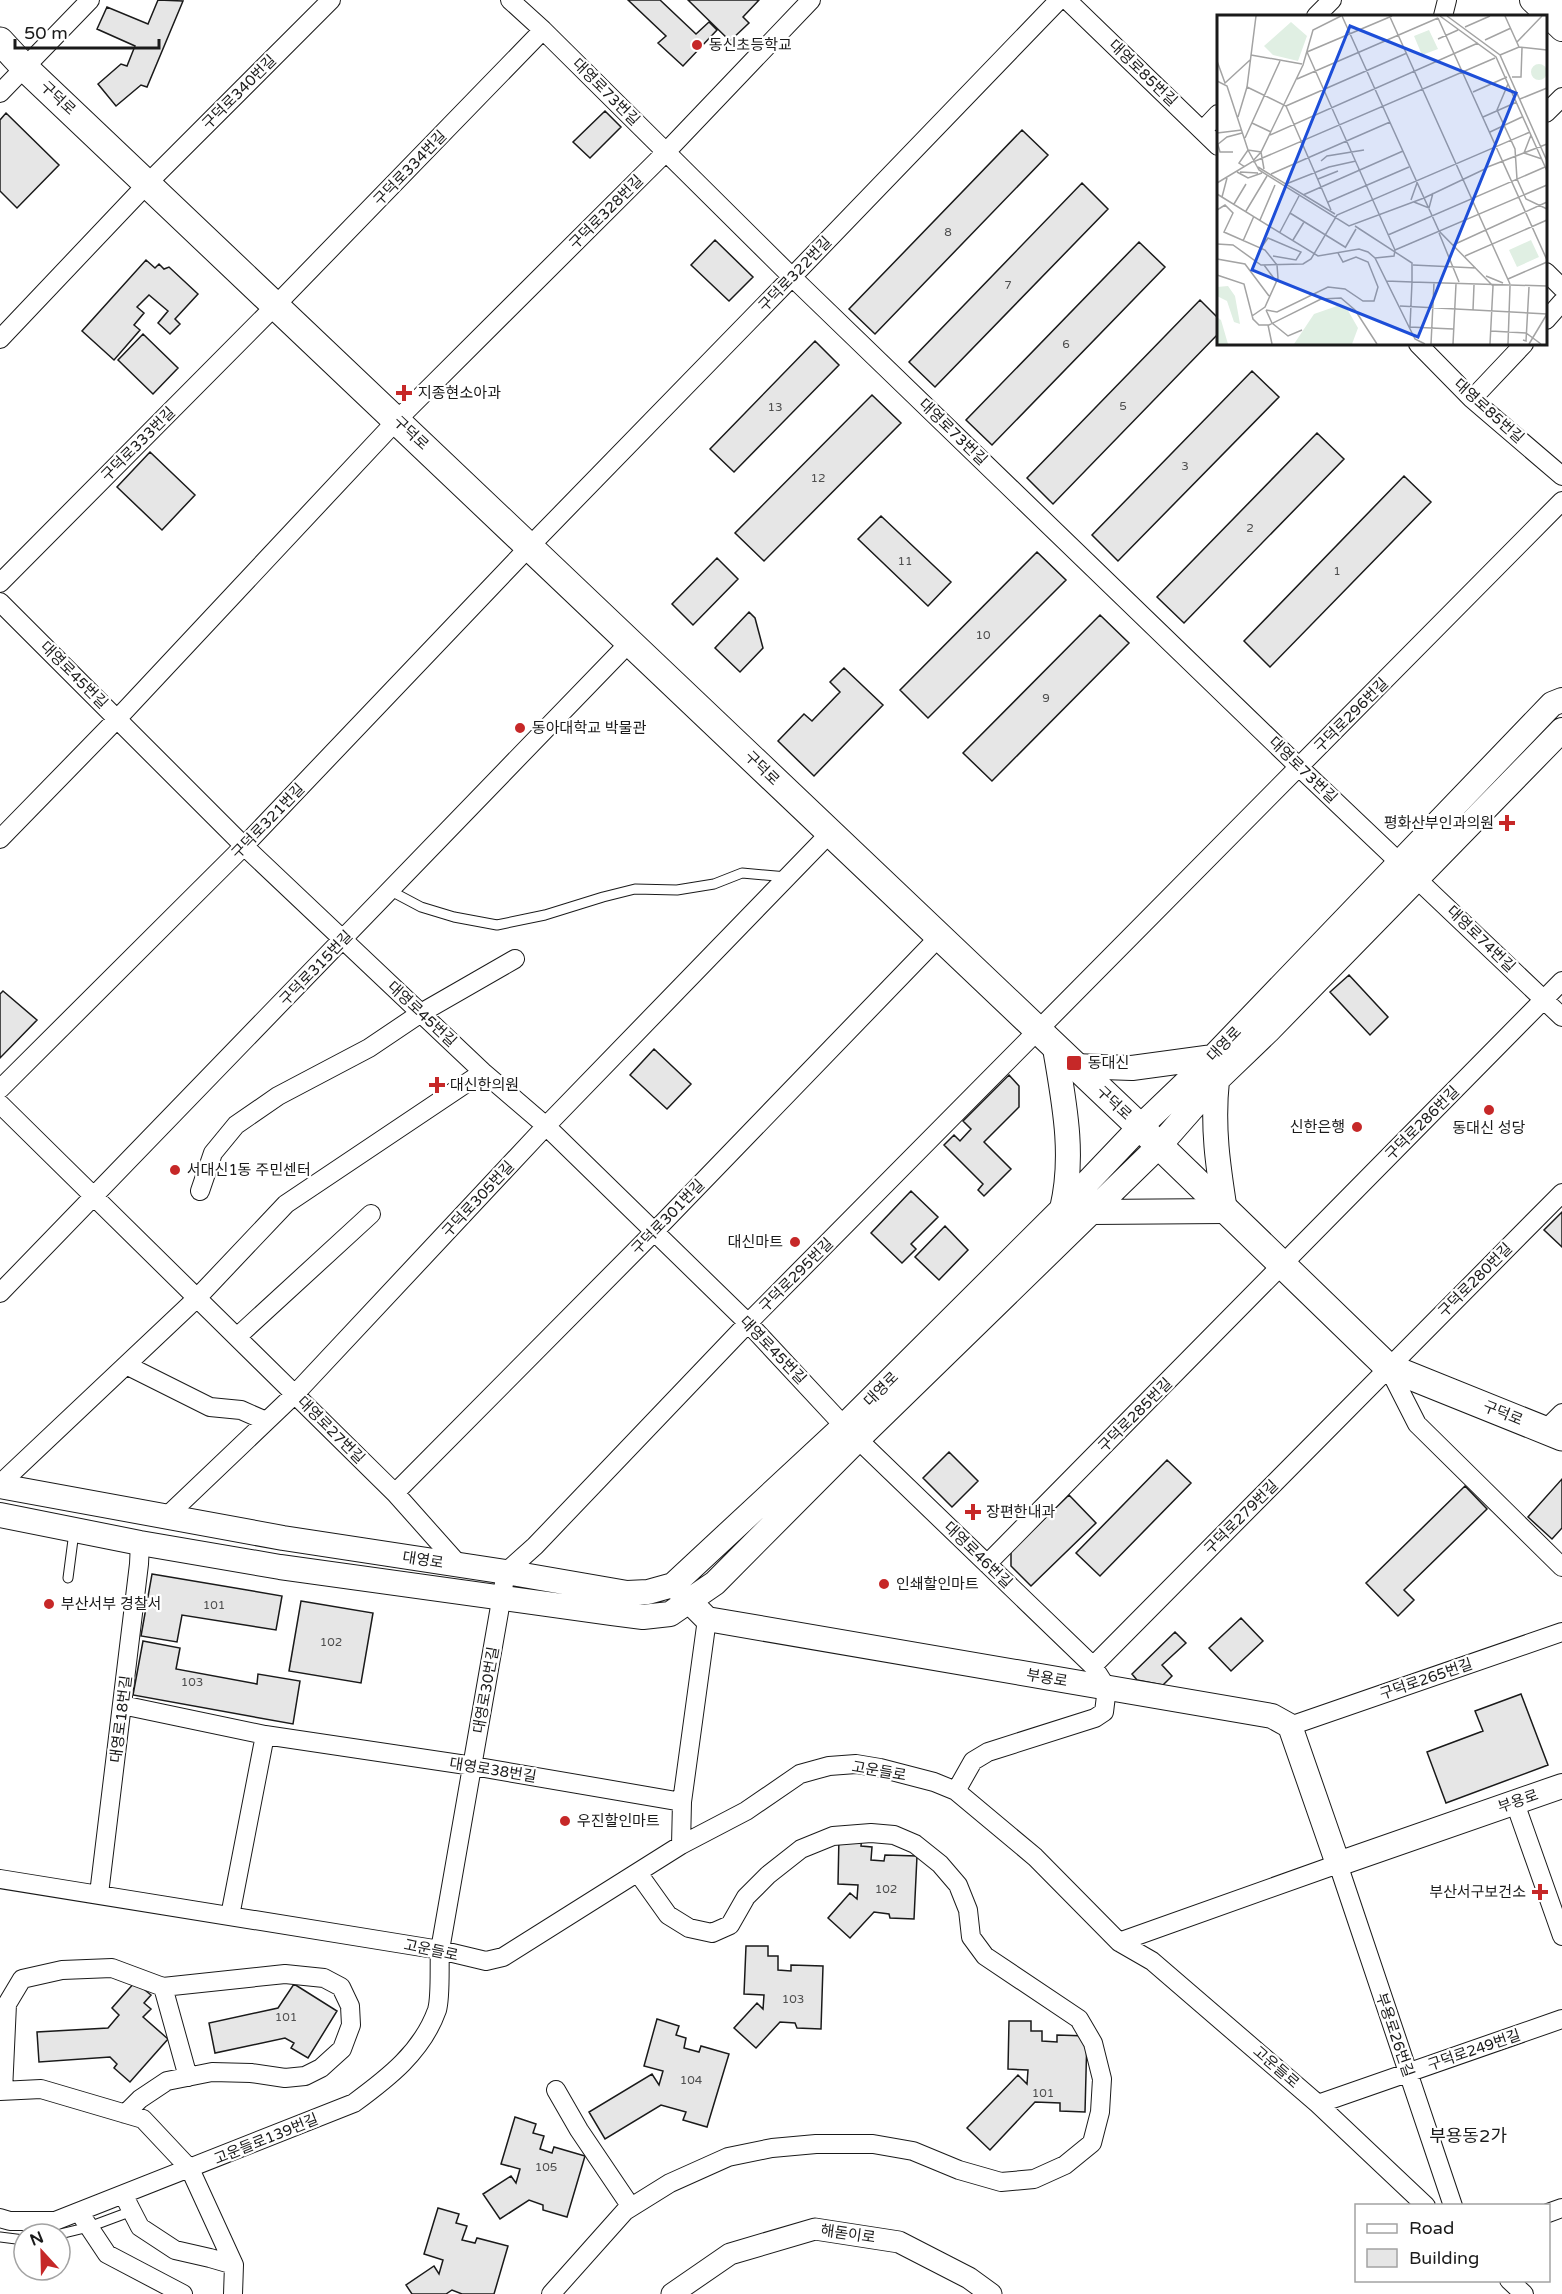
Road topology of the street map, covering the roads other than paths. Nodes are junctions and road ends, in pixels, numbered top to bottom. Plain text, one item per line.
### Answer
1 (90, 0) edge
2 (331, 0) edge
3 (510, 0) edge
4 (811, 0) edge
5 (1059, 0) edge
6 (1067, 0) edge
7 (1332, 0) edge
8 (1447, 0) edge
9 (1532, 0) edge
10 (1559, 0) edge
11 (1562, 3) edge
12 (1317, 15) edge
13 (1443, 15) edge
14 (1562, 29) edge
15 (543, 30) junction
16 (0, 41) edge
17 (26, 68) junction
18 (0, 93) edge
19 (1562, 97) edge
20 (1547, 111) edge
21 (1217, 115) edge
22 (1203, 130) junction
23 (1217, 145) edge
24 (666, 152) junction
25 (148, 183) junction
26 (1547, 274) edge
27 (792, 277) junction
28 (1562, 288) edge
29 (1562, 302) edge
30 (276, 306) junction
31 (1547, 318) edge
32 (0, 339) edge
33 (1419, 345) edge
34 (1523, 345) edge
35 (1472, 399) junction
36 (397, 420) junction
37 (1562, 476) edge
38 (1562, 501) edge
39 (530, 546) junction
40 (0, 583) edge
41 (0, 602) edge
42 (630, 642) junction
43 (1562, 700) edge
44 (118, 718) junction
45 (1562, 730) edge
46 (1299, 767) junction
47 (830, 833) junction
48 (0, 839) edge
49 (244, 846) junction
50 (1398, 862) junction
51 (787, 877) junction
52 (1419, 879) junction
53 (389, 890) junction
54 (939, 937) junction
55 (343, 939) junction
56 (515, 958) dead end
57 (1562, 981) edge
58 (1544, 1000) junction
59 (421, 1013) junction
60 (1562, 1017) edge
61 (1055, 1049) junction
62 (1215, 1069) junction
63 (483, 1072) junction
64 (0, 1089) edge
65 (0, 1104) edge
66 (546, 1126) junction
67 (1140, 1127) junction
68 (1160, 1146) junction
69 (200, 1191) dead end
70 (1562, 1193) edge
71 (94, 1196) junction
72 (1062, 1209) junction
73 (1091, 1212) junction
74 (1226, 1212) junction
75 (371, 1214) dead end
76 (653, 1233) junction
77 (1282, 1266) junction
78 (0, 1293) edge
79 (197, 1298) junction
80 (748, 1323) junction
81 (237, 1337) junction
82 (126, 1365) junction
83 (1388, 1367) junction
84 (295, 1394) junction
85 (266, 1421) junction
86 (1556, 1427) edge
87 (851, 1432) junction
88 (0, 1485) edge
89 (395, 1493) junction
90 (0, 1515) edge
91 (165, 1518) junction
92 (75, 1530) junction
93 (140, 1543) junction
94 (987, 1564) junction
95 (460, 1566) junction
96 (1562, 1568) edge
97 (506, 1572) junction
98 (68, 1578) dead end
99 (673, 1585) junction
100 (501, 1599) junction
101 (691, 1602) junction
102 (707, 1620) junction
103 (1562, 1632) edge
104 (1094, 1666) junction
105 (1107, 1688) junction
106 (123, 1705) junction
107 (1290, 1726) junction
108 (265, 1735) junction
109 (473, 1766) junction
110 (1562, 1786) edge
111 (956, 1791) junction
112 (682, 1802) junction
113 (1515, 1803) junction
114 (681, 1845) junction
115 (1338, 1863) junction
116 (638, 1873) junction
117 (0, 1879) edge
118 (99, 1894) junction
119 (230, 1916) junction
120 (1562, 1936) edge
121 (1119, 1942) junction
122 (440, 1950) junction
123 (163, 1987) junction
124 (1562, 2019) edge
125 (1408, 2073) junction
126 (188, 2077) junction
127 (2, 2091) edge
128 (556, 2091) dead end
129 (1318, 2104) junction
130 (125, 2114) junction
131 (190, 2169) junction
132 (128, 2203) junction
133 (1425, 2204) edge
134 (1453, 2204) edge
135 (631, 2207) junction
136 (0, 2218) edge
137 (84, 2219) junction
138 (72, 2226) edge
139 (234, 2265) junction
140 (1511, 2282) edge
141 (183, 2294) edge
142 (232, 2294) edge
143 (552, 2294) edge
144 (672, 2294) edge
145 (991, 2294) edge
146 (1524, 2294) edge

1 - 17 street
2 - 25 street, 구덕로340번길
3 - 15 street, 대영로73번길
4 - 24 street, 구덕로328번길
5 - 27 street, 구덕로322번길
6 - 22 street, 대영로85번길
7 - 12 street
8 - 13 street
9 - 14 main road
10 - 11 main road
15 - 24 street, 대영로73번길
15 - 30 street, 구덕로334번길
16 - 17 main road, 구덕로
17 - 18 street
17 - 25 main road, 구덕로
19 - 20 street
21 - 22 street
22 - 23 street, 대영로85번길
24 - 27 street, 대영로73번길
24 - 36 street, 구덕로328번길
25 - 30 main road, 구덕로
25 - 32 street, 구덕로340번길
26 - 28 street
27 - 39 street, 구덕로322번길
27 - 46 street, 대영로73번길
29 - 31 street
30 - 36 main road, 구덕로
30 - 40 street, 구덕로333번길
33 - 35 street, 대영로85번길
34 - 35 street
35 - 37 street, 대영로85번길
36 - 39 main road, 구덕로
36 - 44 street, 구덕로328번길
38 - 46 street, 구덕로296번길
39 - 42 main road, 구덕로
39 - 49 street, 구덕로321번길
41 - 44 street, 대영로45번길
42 - 47 main road, 구덕로
42 - 53 street, 구덕로315번길
43 - 50 main road, 대영로
44 - 48 street, 구덕로328번길
44 - 49 street, 대영로45번길
45 - 52 main road, 대영로
46 - 50 street, 대영로73번길
46 - 61 street, 구덕로296번길
47 - 51 street, 구덕로305번길
47 - 54 main road, 구덕로
49 - 55 street, 대영로45번길
49 - 64 street, 구덕로321번길
50 - 52 street, 대영로74번길
50 - 62 main road, 대영로
51 - 53 lane
51 - 66 street, 구덕로305번길
52 - 58 street, 대영로74번길
52 - 62 main road, 대영로
53 - 55 street, 구덕로315번길
54 - 61 main road, 구덕로
54 - 76 street, 구덕로301번길
55 - 59 street, 대영로45번길
55 - 71 street, 구덕로315번길
56 - 59 street
57 - 58 street, 구덕로286번길
58 - 60 street, 대영로74번길
58 - 77 street, 구덕로286번길
59 - 63 street, 대영로45번길
59 - 69 street
61 - 62 main road
61 - 67 main road, 구덕로
61 - 72 main road
61 - 80 street, 구덕로295번길
62 - 67 main road, 대영로
62 - 68 main road, 대영로
62 - 74 main road
63 - 66 street, 대영로45번길
63 - 79 street
65 - 71 street, 대영로27번길
66 - 76 street, 대영로45번길
66 - 84 street, 구덕로305번길
67 - 68 main road, 구덕로
67 - 72 main road, 대영로
68 - 73 main road, 대영로
68 - 74 main road, 구덕로
70 - 83 street, 구덕로280번길
71 - 78 street, 구덕로315번길
71 - 79 street, 대영로27번길
72 - 87 main road, 대영로
73 - 74 main road
73 - 87 main road, 대영로
74 - 77 main road, 구덕로
75 - 81 street
76 - 80 street, 대영로45번길
76 - 89 street, 구덕로301번길
77 - 83 main road, 구덕로
77 - 94 street, 구덕로285번길
79 - 81 street, 대영로27번길
79 - 82 street
80 - 87 street, 대영로45번길
80 - 97 street, 구덕로295번길
81 - 84 street, 대영로27번길
82 - 85 street
82 - 88 street
83 - 86 main road, 구덕로
83 - 96 street
83 - 104 street, 구덕로279번길
84 - 85 street, 구덕로305번길
84 - 89 street, 대영로27번길
85 - 91 street, 구덕로305번길
87 - 94 street, 대영로46번길
87 - 99 main road, 대영로
87 - 101 main road, 대영로
88 - 91 main road, 대영로
89 - 95 street, 대영로27번길
90 - 92 main road, 대영로
91 - 95 main road, 대영로
92 - 93 main road, 대영로
92 - 98 lane
93 - 100 main road, 대영로
93 - 106 street, 대영로18번길
94 - 104 street, 대영로46번길
95 - 97 main road, 대영로
97 - 99 main road, 대영로
97 - 100 street, 대영로30번길
99 - 101 main road
100 - 101 main road, 대영로
100 - 109 street, 대영로30번길
101 - 102 main road
102 - 105 main road, 부용로
102 - 112 street
103 - 107 street, 구덕로265번길
104 - 105 street, 대영로46번길
105 - 107 main road, 부용로
105 - 111 street
106 - 108 street, 대영로38번길
106 - 118 street, 대영로18번길
107 - 115 main road
108 - 109 street, 대영로38번길
108 - 119 street
109 - 112 street, 대영로38번길
109 - 122 street, 대영로30번길
110 - 113 main road, 부용로
111 - 114 street, 고운들로
111 - 121 street, 고운들로
112 - 114 street
113 - 115 main road, 부용로
113 - 120 street
114 - 116 street, 고운들로
115 - 121 street, 부용로
115 - 125 street, 부용로26번길
116 - 122 street, 고운들로
116 - 135 street
117 - 118 street, 고운들로
118 - 119 street, 고운들로
119 - 122 street, 고운들로
121 - 129 street, 고운들로
122 - 131 street, 고운들로139번길
123 - 126 street
123 - 126 street
123 - 127 street
124 - 125 street, 구덕로249번길
125 - 129 street, 구덕로249번길
125 - 134 street, 부용로26번길
126 - 130 street
127 - 130 street
128 - 135 street
129 - 133 street, 고운들로
130 - 131 street
131 - 132 street, 고운들로139번길
131 - 139 street
132 - 137 street, 고운들로139번길
132 - 139 street
135 - 143 street
136 - 137 street, 고운들로139번길
137 - 138 lane
137 - 141 street
139 - 142 street
140 - 146 street
144 - 145 street, 해돋이로

